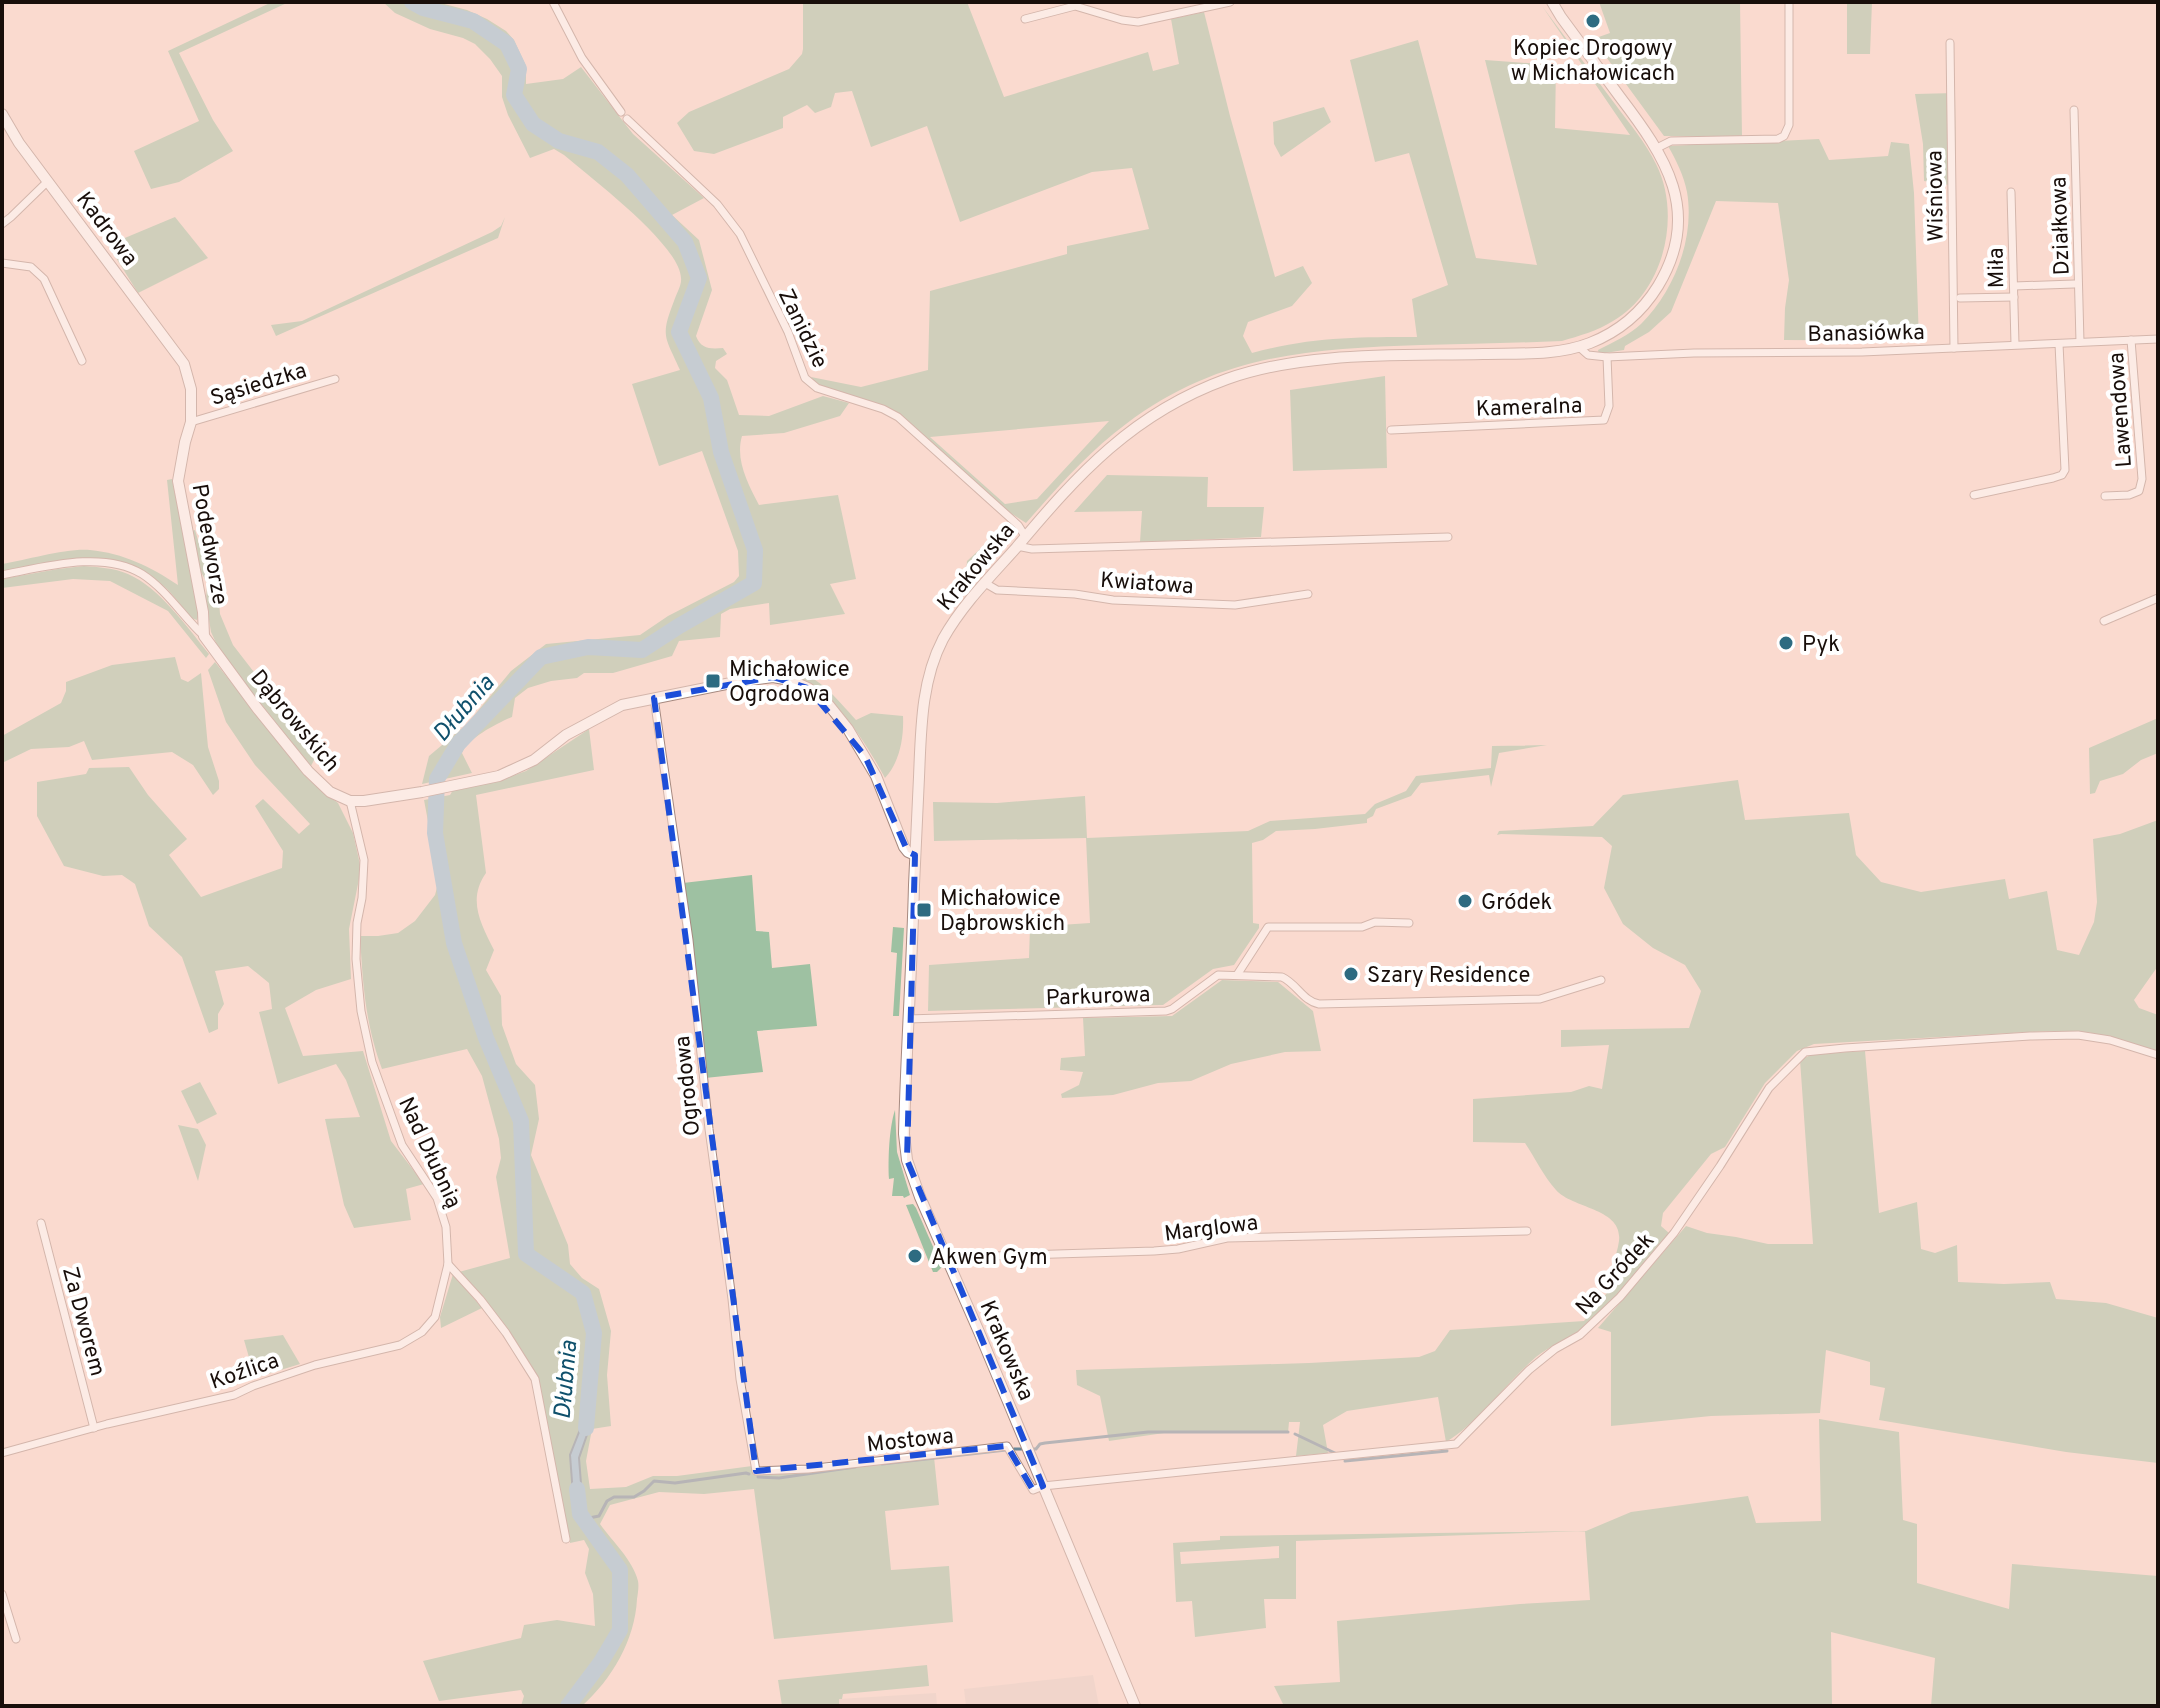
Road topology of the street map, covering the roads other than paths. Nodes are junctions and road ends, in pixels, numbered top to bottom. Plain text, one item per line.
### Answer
1 (553, 2) edge
2 (1230, 2) edge
3 (1552, 2) edge
4 (1789, 2) edge
5 (1025, 19) dead end
6 (1950, 43) dead end
7 (2074, 110) dead end
8 (621, 112) dead end
9 (2, 114) edge
10 (627, 119) dead end
11 (1657, 148) junction
12 (48, 181) junction
13 (2011, 192) dead end
14 (2, 224) edge
15 (2, 263) edge
16 (2074, 284) dead end
17 (2014, 286) junction
18 (2014, 297) junction
19 (1960, 298) dead end
20 (2158, 339) edge
21 (2131, 340) junction
22 (2080, 342) junction
23 (2015, 344) junction
24 (2059, 344) junction
25 (1579, 347) junction
26 (1954, 348) junction
27 (1607, 357) junction
28 (82, 361) dead end
29 (184, 364) joint
30 (335, 379) dead end
31 (191, 422) junction
32 (1391, 430) dead end
33 (1974, 495) dead end
34 (2105, 496) dead end
35 (1025, 536) junction
36 (1448, 537) dead end
37 (1017, 546) junction
38 (2, 575) edge
39 (985, 583) junction
40 (1308, 594) dead end
41 (2158, 598) edge
42 (2104, 621) dead end
43 (204, 636) junction
44 (654, 698) junction
45 (350, 801) junction
46 (915, 855) junction
47 (1409, 923) dead end
48 (1237, 975) junction
49 (1601, 980) dead end
50 (908, 1019) junction
51 (2158, 1055) edge
52 (41, 1223) dead end
53 (1527, 1231) dead end
54 (948, 1261) junction
55 (448, 1264) junction
56 (94, 1428) junction
57 (2, 1453) edge
58 (756, 1471) joint
59 (1043, 1486) junction
60 (566, 1539) dead end
61 (2, 1594) edge
62 (16, 1639) dead end
63 (1135, 1706) edge

1 - 8 street
2 - 5 street
3 - 11 main road, Krakowska
4 - 11 street
6 - 26 street, Wiśniowa
7 - 22 street, Działkowa
9 - 12 main road, Kadrowa
10 - 35 street, Zanidzie
11 - 25 main road, Krakowska
12 - 14 street
12 - 29 main road, Kadrowa
13 - 17 street, Miła
15 - 28 street
16 - 17 street
17 - 18 street, Miła
18 - 19 street
18 - 23 street, Miła
20 - 21 street, Banasiówka
21 - 22 street, Banasiówka
21 - 34 street, Lawendowa
22 - 24 street, Banasiówka
23 - 24 street, Banasiówka
23 - 26 street, Banasiówka
24 - 33 street
25 - 27 street, Banasiówka
25 - 35 main road, Krakowska
26 - 27 street, Banasiówka
27 - 32 street, Kameralna
29 - 31 main road, Podedworze
30 - 31 street, Sąsiedzka
31 - 43 main road, Podedworze
35 - 37 main road, Krakowska
36 - 37 street
37 - 39 main road, Krakowska
38 - 43 street, Dąbrowskich
39 - 40 street, Kwiatowa
39 - 46 main road, Krakowska
41 - 42 street
43 - 45 main road, Dąbrowskich
44 - 45 main road
44 - 46 main road
44 - 58 street, Ogrodowa
45 - 55 street, Nad Dłubnią
46 - 50 main road, Krakowska
47 - 48 street
48 - 49 street, Parkurowa
48 - 50 street, Parkurowa
50 - 54 main road, Krakowska
51 - 59 street, Na Gródek
52 - 56 street, Za Dworem
53 - 54 street, Marglowa
54 - 59 main road, Krakowska
55 - 56 street, Koźlica
55 - 60 street
56 - 57 street, Koźlica
58 - 59 street, Mostowa
59 - 63 main road, Krakowska
61 - 62 street

